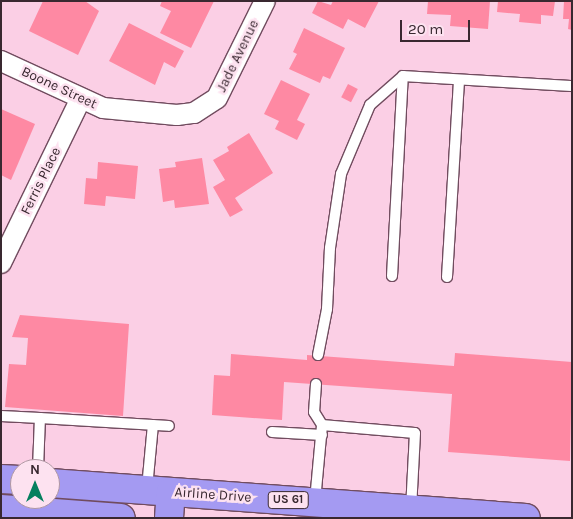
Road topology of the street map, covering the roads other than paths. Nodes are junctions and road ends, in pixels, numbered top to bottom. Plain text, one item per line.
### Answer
1 (266, 1) edge
2 (1, 61) edge
3 (403, 76) junction
4 (459, 80) junction
5 (572, 86) edge
6 (81, 98) junction
7 (178, 115) joint
8 (1, 263) edge
9 (392, 276) dead end
10 (447, 277) dead end
11 (318, 355) dead end
12 (316, 384) dead end
13 (1, 416) edge
14 (40, 418) junction
15 (153, 425) junction
16 (169, 426) dead end
17 (322, 430) junction
18 (272, 432) dead end
19 (38, 459) edge
20 (60, 485) edge
21 (162, 500) edge
22 (315, 502) junction
23 (1, 509) edge
24 (410, 509) junction
25 (121, 518) edge
26 (526, 518) edge

1 - 7 street, Jade Avenue
2 - 6 street, Boone Street
3 - 4 lane
3 - 9 lane
3 - 11 lane
4 - 5 lane
4 - 10 lane
6 - 7 street, Boone Street
6 - 8 street, Ferris Place
12 - 17 lane
13 - 14 lane
14 - 15 lane
14 - 19 lane
15 - 16 lane
15 - 21 lane
17 - 18 lane
17 - 22 lane
17 - 24 lane
20 - 21 highway, Airline Drive / US 61
21 - 22 highway, Airline Drive / US 61
22 - 24 highway, Airline Drive / US 61
23 - 25 highway
24 - 26 highway, Airline Drive / US 61

